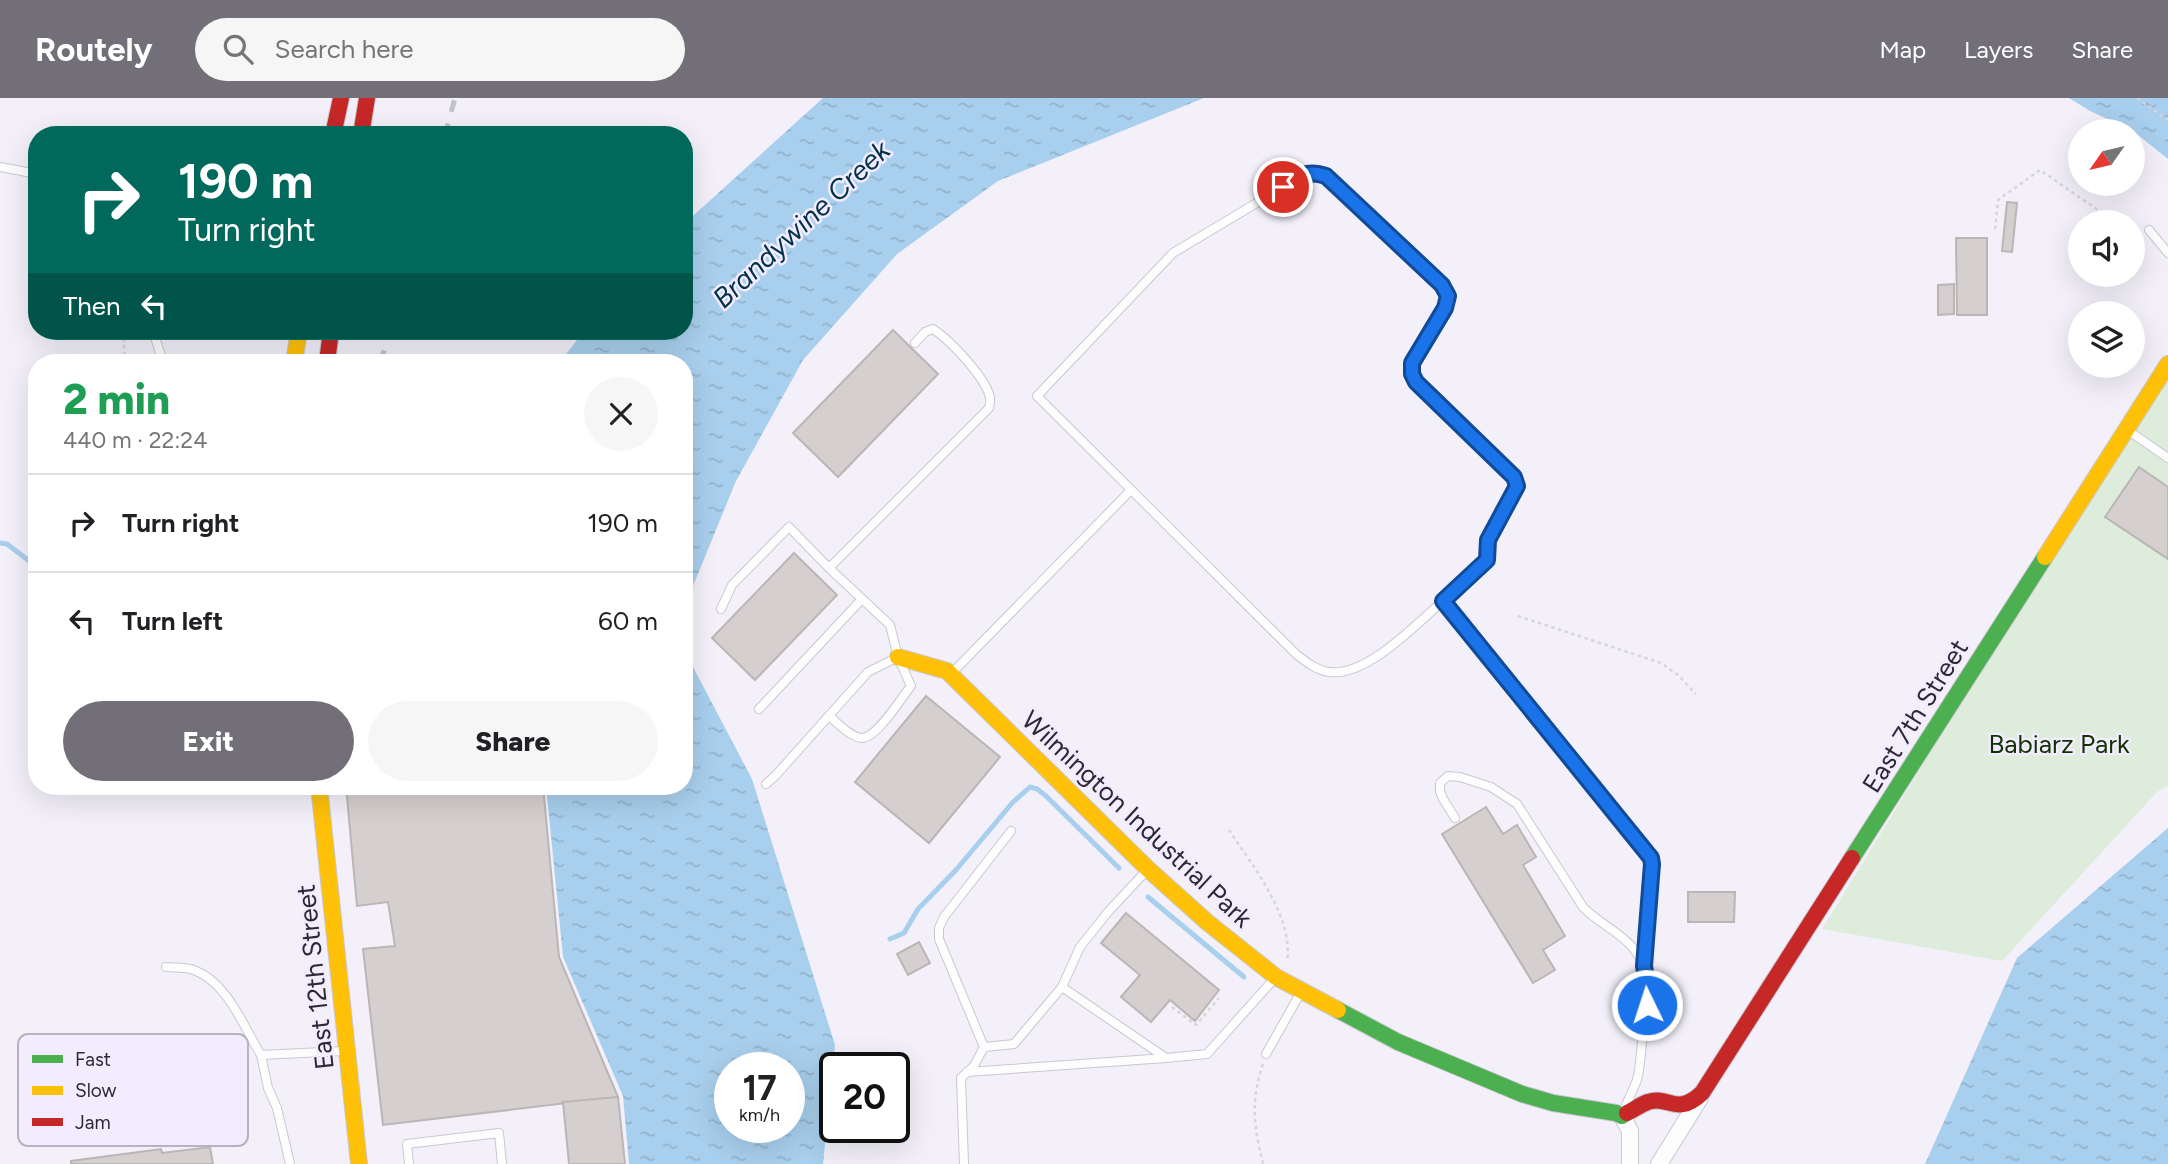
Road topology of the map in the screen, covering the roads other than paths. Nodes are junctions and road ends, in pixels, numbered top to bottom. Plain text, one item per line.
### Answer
1 (341, 98) edge
2 (367, 98) edge
3 (335, 126) edge
4 (362, 126) edge
5 (0, 167) edge
6 (28, 172) edge
7 (2149, 230) dead end
8 (2168, 253) edge
9 (915, 343) dead end
10 (2168, 364) edge
11 (2126, 429) junction
12 (2168, 458) edge
13 (1130, 490) junction
14 (829, 568) junction
15 (862, 599) junction
16 (1443, 601) junction
17 (721, 609) dead end
18 (898, 657) junction
19 (951, 675) junction
20 (758, 709) dead end
21 (829, 716) junction
22 (766, 784) dead end
23 (320, 795) edge
24 (1455, 818) dead end
25 (1011, 831) dead end
26 (1148, 869) junction
27 (1644, 966) junction
28 (166, 967) dead end
29 (1280, 979) junction
30 (1062, 987) junction
31 (1301, 992) junction
32 (984, 1047) junction
33 (347, 1051) junction
34 (1266, 1054) road end
35 (261, 1055) junction
36 (1166, 1058) junction
37 (967, 1072) junction
38 (1702, 1093) junction
39 (1622, 1116) junction
40 (290, 1164) edge
41 (359, 1164) edge
42 (410, 1164) edge
43 (502, 1164) edge
44 (964, 1164) edge
45 (1630, 1164) edge
46 (1659, 1164) edge

1 - 3 street
2 - 4 street
5 - 6 lane
7 - 8 lane
9 - 14 lane
10 - 11 street, East 7th Street
11 - 12 lane
11 - 38 street, East 7th Street
13 - 16 lane
13 - 16 lane
13 - 19 lane
14 - 15 lane
14 - 17 lane
15 - 18 lane
15 - 20 lane
16 - 27 lane
18 - 19 street, Wilmington Industrial Park
18 - 21 lane
18 - 21 lane
19 - 26 street, Wilmington Industrial Park
21 - 22 lane
23 - 33 street, East 12th Street
24 - 27 lane
25 - 32 lane
26 - 29 street, Wilmington Industrial Park
26 - 30 lane
27 - 39 lane
28 - 35 lane
29 - 31 street, Wilmington Industrial Park
29 - 36 lane
30 - 32 lane
30 - 36 lane
31 - 34 lane
31 - 39 street, Wilmington Industrial Park
32 - 37 lane
33 - 35 lane
33 - 41 street, East 12th Street
35 - 40 lane
36 - 37 lane
37 - 44 lane
38 - 39 street
38 - 46 street, East 7th Street
39 - 45 street
42 - 43 lane

